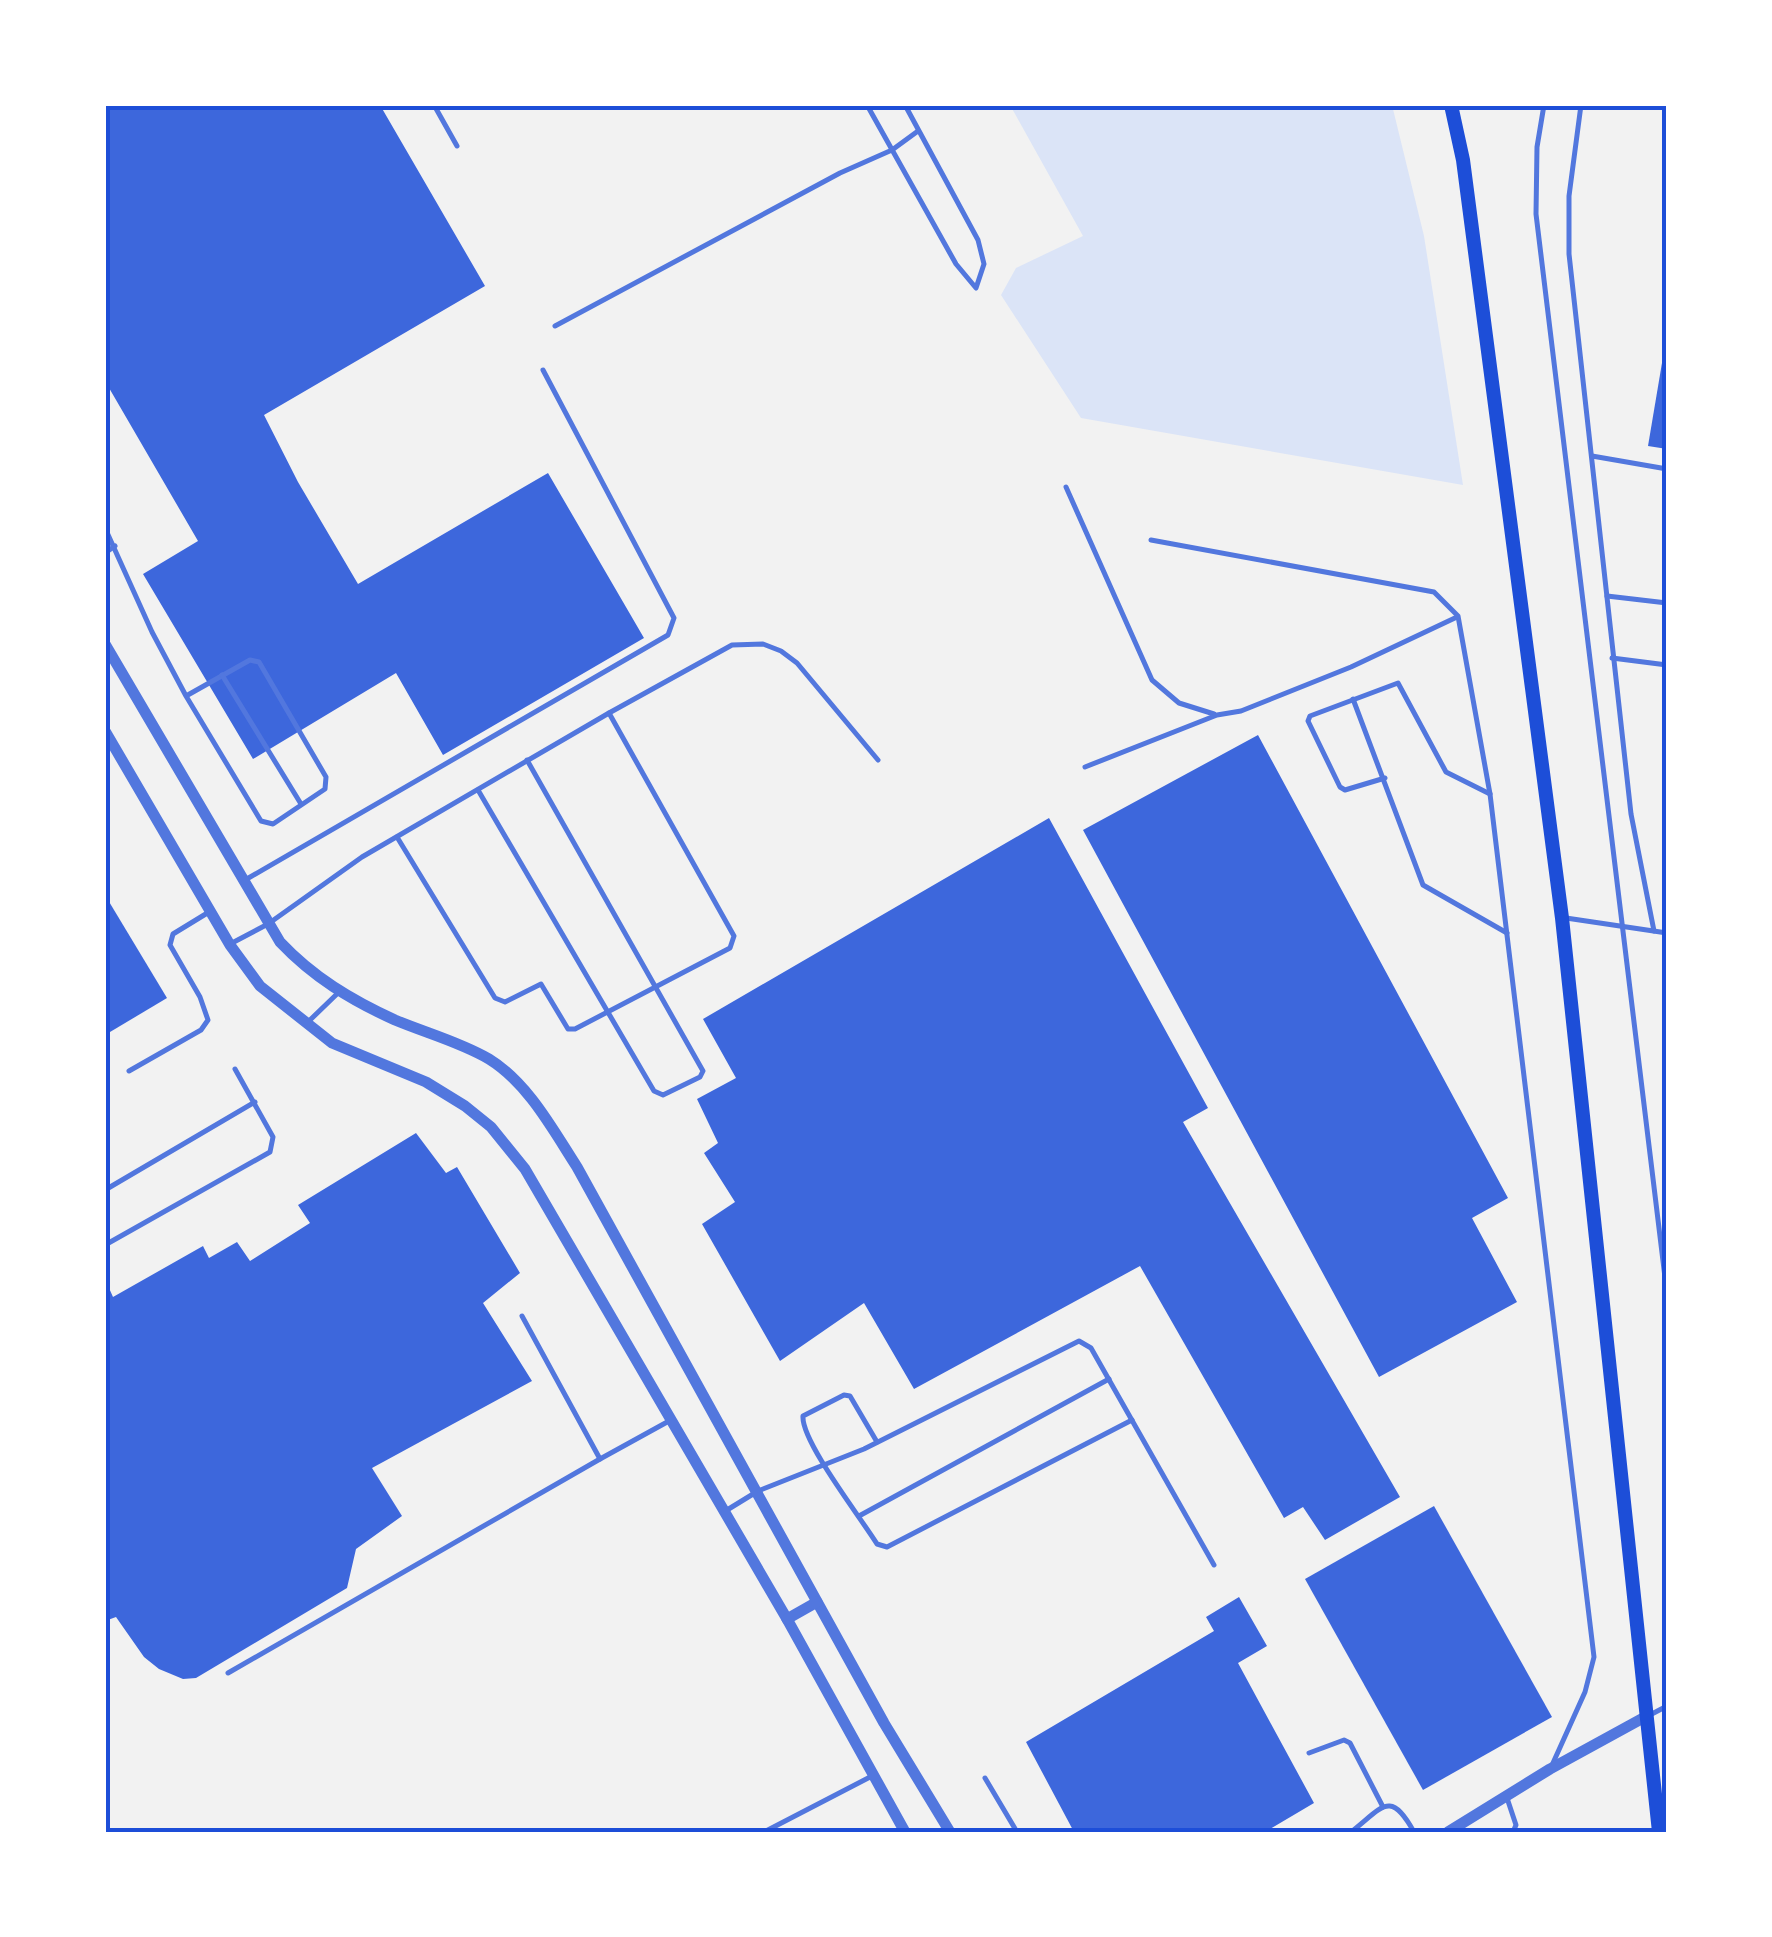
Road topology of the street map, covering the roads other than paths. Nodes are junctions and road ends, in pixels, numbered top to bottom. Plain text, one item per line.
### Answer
1 (434, 105) edge
2 (867, 105) edge
3 (905, 105) edge
4 (1451, 105) edge
5 (1544, 105) edge
6 (1581, 105) edge
7 (919, 130) junction
8 (457, 146) dead end
9 (892, 150) junction
10 (556, 326) dead end
11 (543, 370) dead end
12 (1592, 456) junction
13 (1667, 469) edge
14 (1066, 487) dead end
15 (105, 528) edge
16 (1150, 540) dead end
17 (115, 546) junction
18 (105, 552) edge
19 (1608, 596) junction
20 (1667, 603) edge
21 (1458, 616) junction
22 (105, 644) edge
23 (1612, 658) junction
24 (1667, 665) edge
25 (222, 675) junction
26 (186, 696) junction
27 (1354, 700) junction
28 (608, 713) junction
29 (1217, 715) junction
30 (105, 731) edge
31 (110, 750) edge
32 (527, 760) junction
33 (878, 760) dead end
34 (1085, 767) dead end
35 (1385, 778) junction
36 (478, 790) junction
37 (1490, 794) junction
38 (302, 804) junction
39 (397, 837) junction
40 (243, 880) junction
41 (210, 911) junction
42 (1562, 918) junction
43 (268, 924) junction
44 (1620, 924) junction
45 (1654, 931) junction
46 (1507, 933) junction
47 (1667, 933) edge
48 (230, 944) junction
49 (656, 986) junction
50 (339, 992) junction
51 (606, 1012) junction
52 (306, 1025) junction
53 (235, 1068) dead end
54 (129, 1071) dead end
55 (255, 1102) junction
56 (105, 1190) edge
57 (105, 1244) edge
58 (1667, 1294) edge
59 (522, 1316) dead end
60 (1109, 1379) junction
61 (671, 1420) junction
62 (1132, 1420) junction
63 (877, 1442) junction
64 (600, 1459) junction
65 (825, 1466) junction
66 (758, 1490) junction
67 (725, 1512) junction
68 (859, 1516) junction
69 (1214, 1565) dead end
70 (817, 1602) junction
71 (787, 1618) junction
72 (228, 1674) dead end
73 (1667, 1706) edge
74 (1645, 1717) junction
75 (1659, 1750) edge
76 (1309, 1752) dead end
77 (1550, 1770) junction
78 (874, 1776) junction
79 (985, 1778) dead end
80 (1507, 1798) junction
81 (1383, 1807) junction
82 (764, 1832) edge
83 (904, 1832) edge
84 (950, 1832) edge
85 (1017, 1832) edge
86 (1351, 1832) edge
87 (1414, 1832) edge
88 (1448, 1832) edge
89 (1513, 1832) edge
90 (1659, 1832) edge

1 - 8 lane
2 - 9 lane
3 - 7 lane
4 - 42 main road
5 - 44 lane
6 - 12 lane
7 - 9 lane
7 - 9 lane
9 - 10 lane
11 - 40 lane
12 - 13 lane
12 - 19 lane
14 - 29 lane
15 - 17 lane
16 - 21 lane
17 - 18 lane
17 - 26 lane
19 - 20 lane
19 - 23 lane
21 - 29 lane
21 - 37 lane
22 - 40 street
23 - 24 lane
23 - 45 lane
25 - 26 lane
25 - 38 lane
25 - 38 lane
26 - 38 lane
27 - 35 lane
27 - 35 lane
27 - 37 lane
28 - 32 lane
28 - 33 lane
28 - 49 lane
29 - 34 lane
30 - 31 street
31 - 41 street
32 - 36 lane
32 - 49 lane
35 - 46 lane
36 - 39 lane
36 - 51 lane
37 - 46 lane
39 - 43 lane
39 - 51 lane
40 - 43 street
41 - 48 street
41 - 54 lane
42 - 44 lane
42 - 74 main road
43 - 48 lane
43 - 50 street
44 - 45 lane
44 - 58 lane
45 - 47 lane
46 - 77 lane
48 - 52 street
49 - 51 lane
49 - 51 lane
50 - 52 lane
50 - 66 street
52 - 61 street
53 - 55 lane
55 - 56 lane
55 - 57 lane
59 - 64 lane
60 - 62 lane
60 - 63 lane
60 - 68 lane
61 - 64 lane
61 - 67 street
62 - 68 lane
62 - 69 lane
63 - 65 lane
63 - 65 lane
64 - 72 lane
65 - 66 lane
65 - 68 lane
66 - 67 lane
66 - 70 street
67 - 71 street
70 - 71 street
70 - 84 street
71 - 78 street
73 - 74 lane
74 - 75 main road
74 - 77 street
75 - 90 main road
76 - 81 lane
77 - 80 street
78 - 82 lane
78 - 83 street
79 - 85 lane
80 - 88 street
80 - 89 lane
81 - 86 lane
81 - 87 lane

